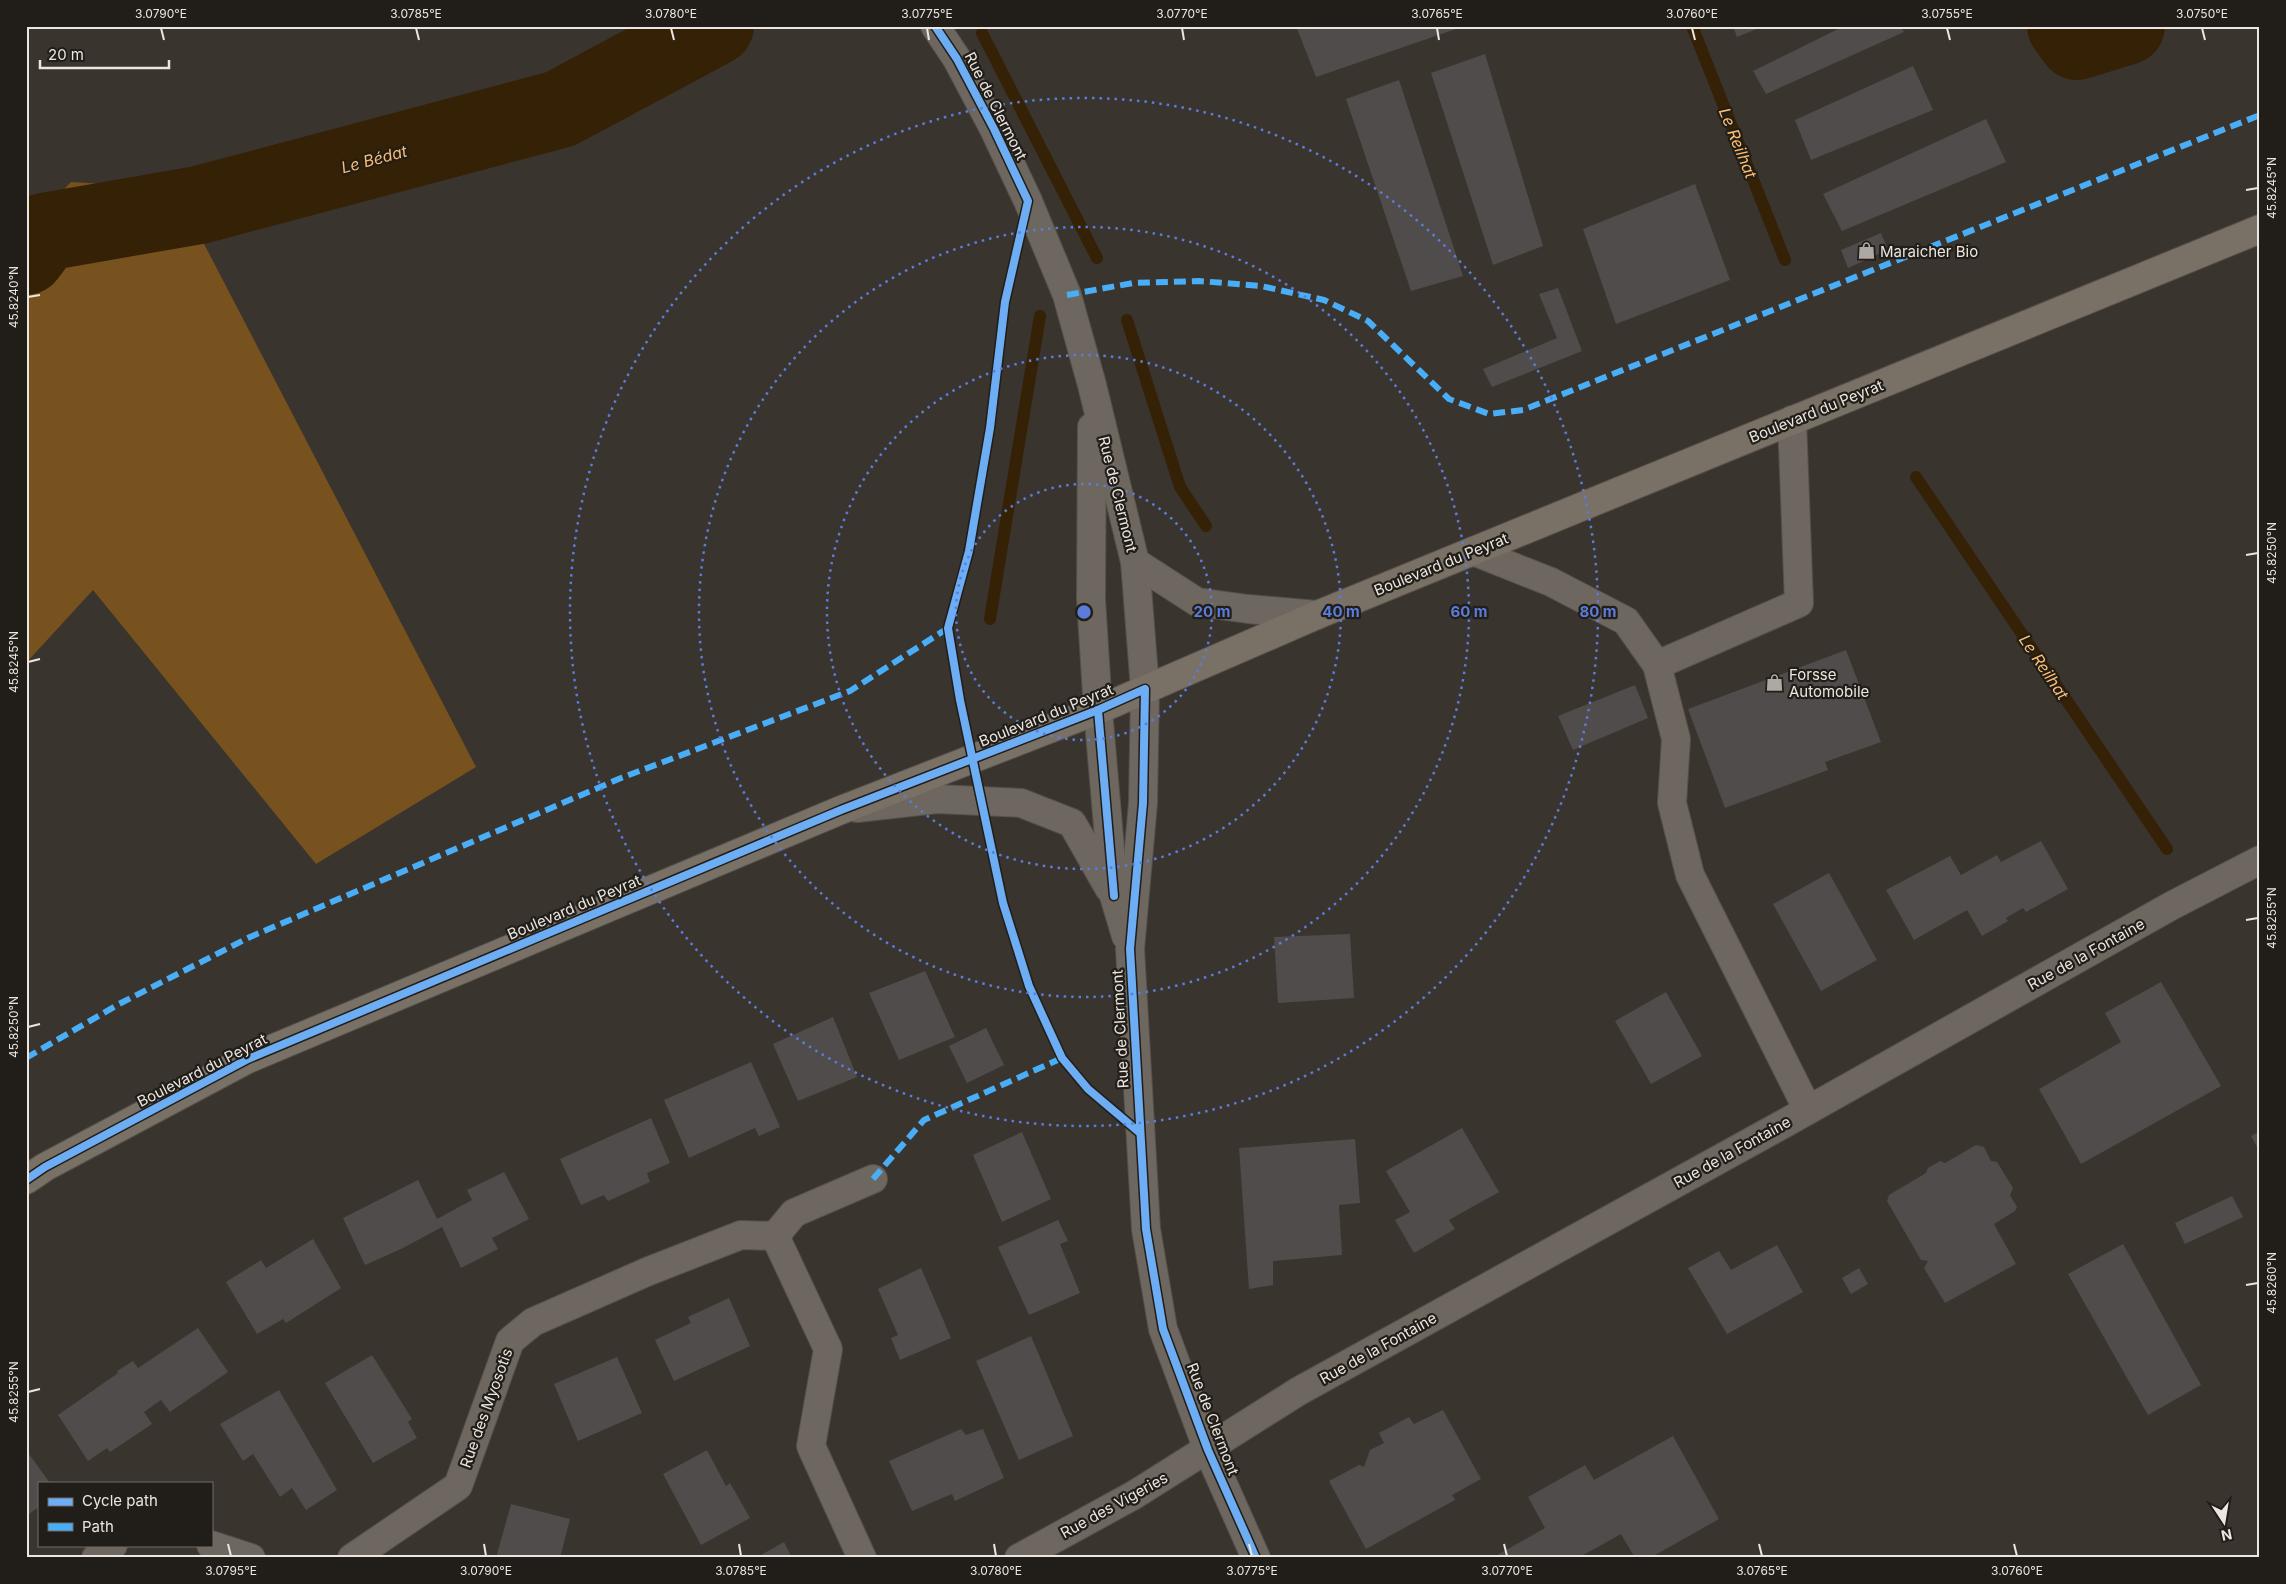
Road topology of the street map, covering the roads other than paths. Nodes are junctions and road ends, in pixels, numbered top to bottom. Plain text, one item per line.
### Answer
1 (935, 26) edge
2 (2260, 229) edge
3 (1092, 385) junction
4 (1792, 420) junction
5 (1473, 551) junction
6 (1134, 562) junction
7 (1317, 615) junction
8 (1657, 665) junction
9 (1145, 689) junction
10 (1098, 710) junction
11 (841, 810) junction
12 (2260, 860) edge
13 (1114, 896) junction
14 (1130, 949) junction
15 (1808, 1110) junction
16 (873, 1179) dead end
17 (26, 1180) edge
18 (775, 1236) junction
19 (1208, 1450) junction
20 (212, 1545) edge
21 (112, 1546) edge
22 (96, 1558) edge
23 (251, 1558) edge
24 (352, 1558) edge
25 (862, 1558) edge
26 (1019, 1558) edge
27 (1256, 1558) edge

1 - 3 street, Rue de Clermont
2 - 4 main road, Boulevard du Peyrat
3 - 6 street, Rue de Clermont
3 - 10 street, Rue de Clermont
4 - 5 main road, Boulevard du Peyrat
4 - 8 street
5 - 7 main road, Boulevard du Peyrat
5 - 8 street
6 - 7 street, Rue de Clermont
6 - 9 street, Rue de Clermont
7 - 9 main road, Boulevard du Peyrat
8 - 15 street
9 - 10 main road, Boulevard du Peyrat
9 - 14 street, Rue de Clermont
10 - 11 main road, Boulevard du Peyrat
10 - 13 street, Rue de Clermont
11 - 13 street, Rue de Clermont
11 - 17 main road, Boulevard du Peyrat
12 - 15 street, Rue de la Fontaine
13 - 14 street, Rue de Clermont
14 - 19 street, Rue de Clermont
15 - 19 street, Rue de la Fontaine
16 - 18 street
18 - 24 street, Rue des Myosotis
18 - 25 street
19 - 26 street, Rue des Vigeries
19 - 27 street, Rue de Clermont
20 - 23 street
21 - 22 street

